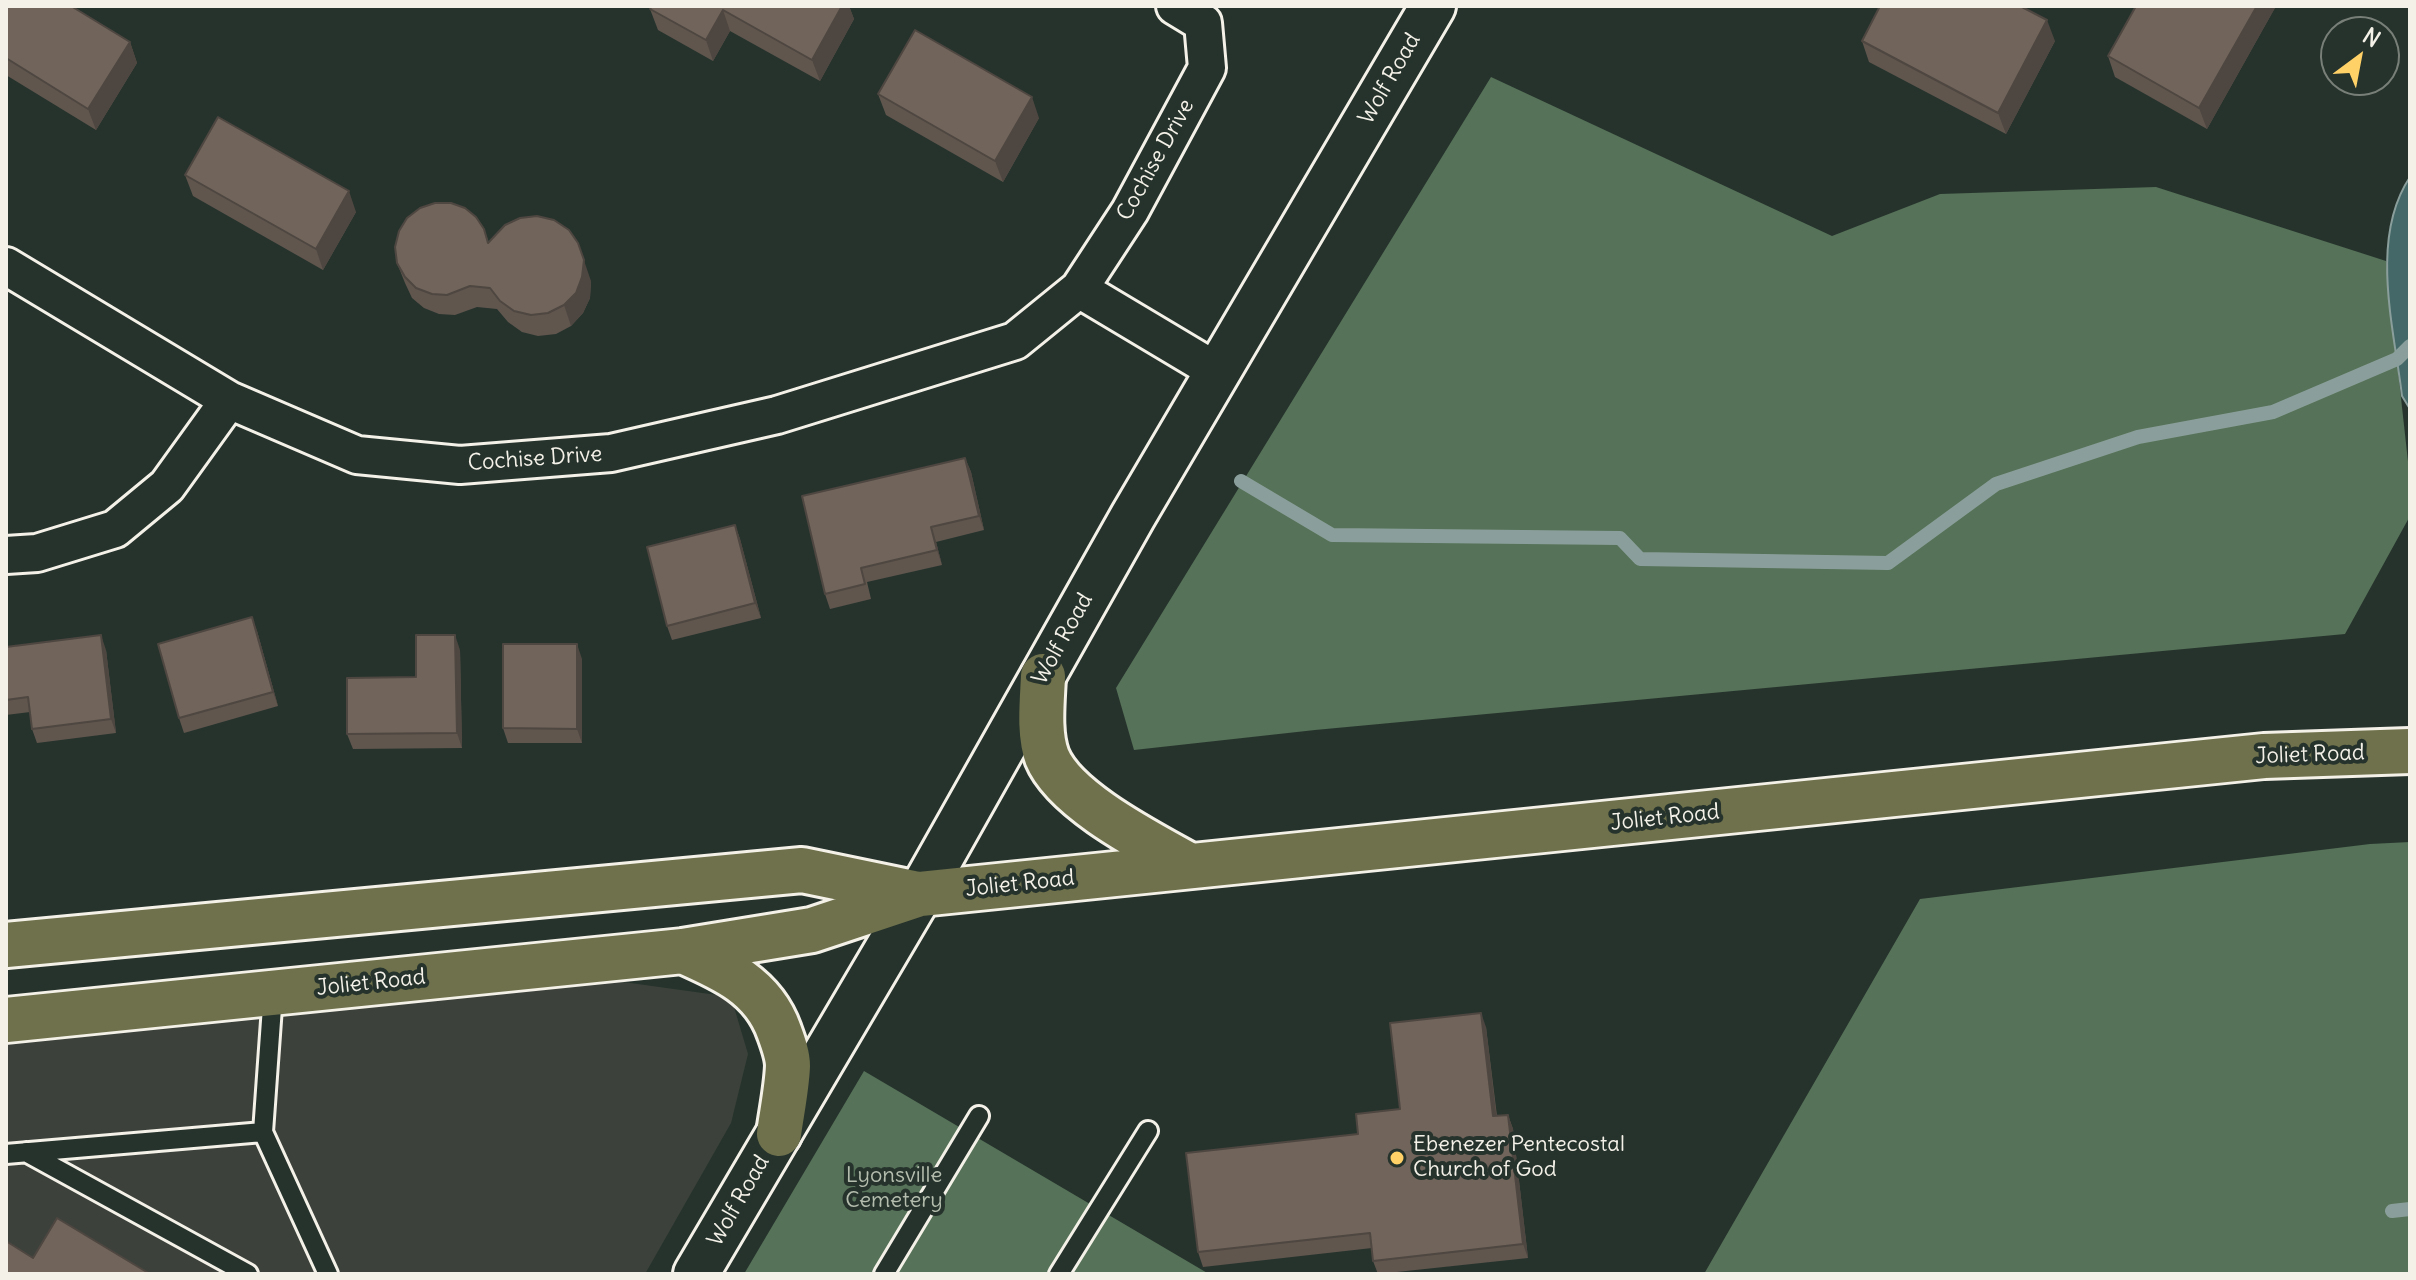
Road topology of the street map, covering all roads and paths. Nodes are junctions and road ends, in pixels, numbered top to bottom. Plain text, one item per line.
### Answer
1 (1433, 6) edge
2 (1189, 14) edge
3 (6, 266) edge
4 (1079, 289) junction
5 (1218, 372) junction
6 (229, 400) junction
7 (6, 555) edge
8 (1043, 676) junction
9 (2410, 751) edge
10 (1190, 866) junction
11 (920, 894) junction
12 (6, 945) edge
13 (683, 951) junction
14 (273, 993) junction
15 (6, 1020) edge
16 (979, 1116) dead end
17 (1148, 1131) dead end
18 (263, 1132) junction
19 (779, 1134) junction
20 (26, 1152) junction
21 (6, 1154) edge
22 (248, 1274) edge
23 (328, 1274) edge
24 (696, 1274) edge
25 (884, 1274) edge
26 (1059, 1274) edge

1 - 5 street, Wolf Road
2 - 4 street, Cochise Drive
3 - 6 street, Cochise Drive
4 - 5 street
4 - 6 street, Cochise Drive
5 - 8 street, Wolf Road
6 - 7 street
8 - 10 main road
8 - 11 street, Wolf Road
9 - 10 main road, Joliet Road
10 - 11 main road, Joliet Road
11 - 12 main road, Joliet Road
11 - 13 main road, Joliet Road
11 - 19 street, Wolf Road
13 - 14 main road, Joliet Road
13 - 19 main road
14 - 15 main road, Joliet Road
14 - 18 lane
16 - 25 lane
17 - 26 lane
18 - 20 lane
18 - 23 lane
19 - 24 street, Wolf Road
20 - 21 lane
20 - 22 lane

